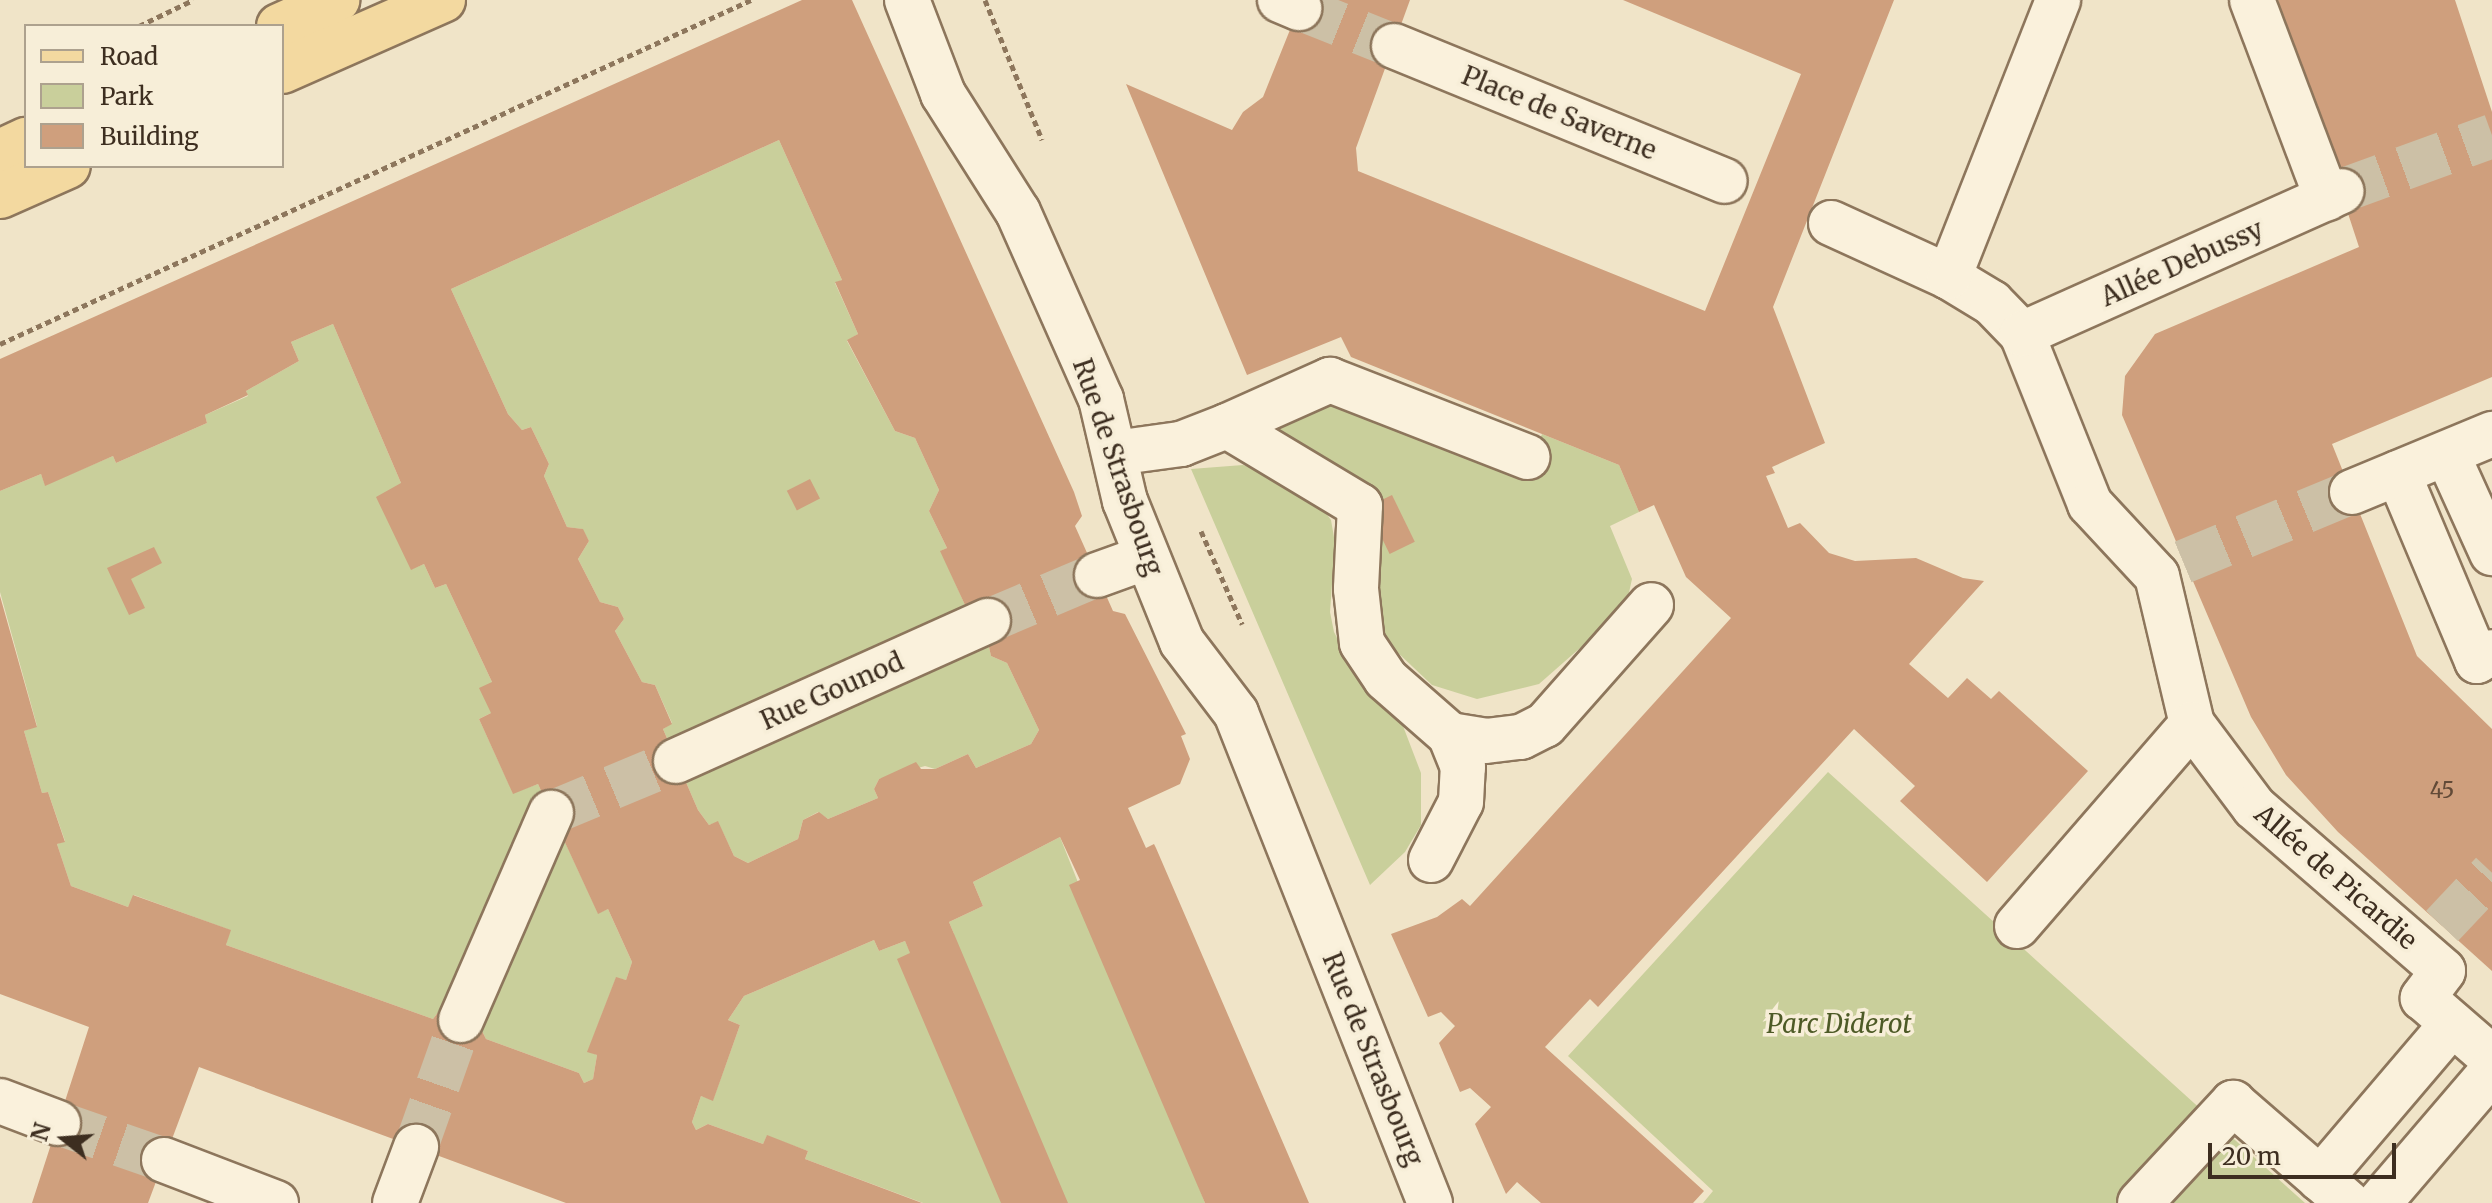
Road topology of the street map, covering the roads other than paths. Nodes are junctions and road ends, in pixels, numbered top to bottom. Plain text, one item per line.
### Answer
1 (337, 0) edge
2 (443, 0) edge
3 (907, 0) edge
4 (2058, 0) edge
5 (2252, 0) edge
6 (283, 24) edge
7 (1394, 46) tunnel mouth
8 (284, 70) edge
9 (24, 141) edge
10 (0, 152) edge
11 (63, 168) edge
12 (1725, 181) dead end
13 (0, 196) edge
14 (1831, 223) dead end
15 (1949, 277) junction
16 (2022, 334) junction
17 (1227, 426) junction
18 (2492, 434) edge
19 (1115, 453) junction
20 (2447, 454) junction
21 (1528, 457) dead end
22 (2398, 473) junction
23 (2352, 492) tunnel mouth
24 (2492, 553) edge
25 (1147, 557) junction
26 (1097, 575) tunnel mouth
27 (1651, 605) dead end
28 (988, 621) tunnel mouth
29 (2492, 652) edge
30 (2192, 724) junction
31 (1450, 735) junction
32 (676, 761) tunnel mouth
33 (551, 813) tunnel mouth
34 (1431, 860) dead end
35 (2017, 926) dead end
36 (461, 1020) tunnel mouth
37 (2452, 1024) junction
38 (2492, 1058) edge
39 (2492, 1071) edge
40 (0, 1101) edge
41 (58, 1123) tunnel mouth
42 (416, 1147) tunnel mouth
43 (164, 1160) tunnel mouth
44 (2334, 1191) edge
45 (276, 1203) edge
46 (395, 1203) edge
47 (1430, 1203) edge
48 (2140, 1203) edge
49 (2379, 1203) edge

1 - 6 main road
2 - 8 main road
3 - 19 street, Rue de Strasbourg
4 - 15 street
5 - 16 street, Allée Debussy
7 - 12 street, Place de Saverne
9 - 10 main road
11 - 13 main road
14 - 15 street
15 - 16 street, Allée de Picardie
16 - 30 street, Allée de Picardie
17 - 19 street
17 - 21 street
17 - 31 street
18 - 20 street
19 - 25 street, Rue de Strasbourg
20 - 22 street
20 - 24 street
22 - 23 street
22 - 29 street
25 - 26 street
25 - 47 street, Rue de Strasbourg
27 - 31 street
28 - 32 street, Rue Gounod
30 - 35 street
30 - 37 street, Allée de Picardie
31 - 34 street
33 - 36 street
37 - 38 street, Allée de Picardie
37 - 44 street
39 - 49 street
40 - 41 street
42 - 46 street
43 - 45 street
44 - 48 street

